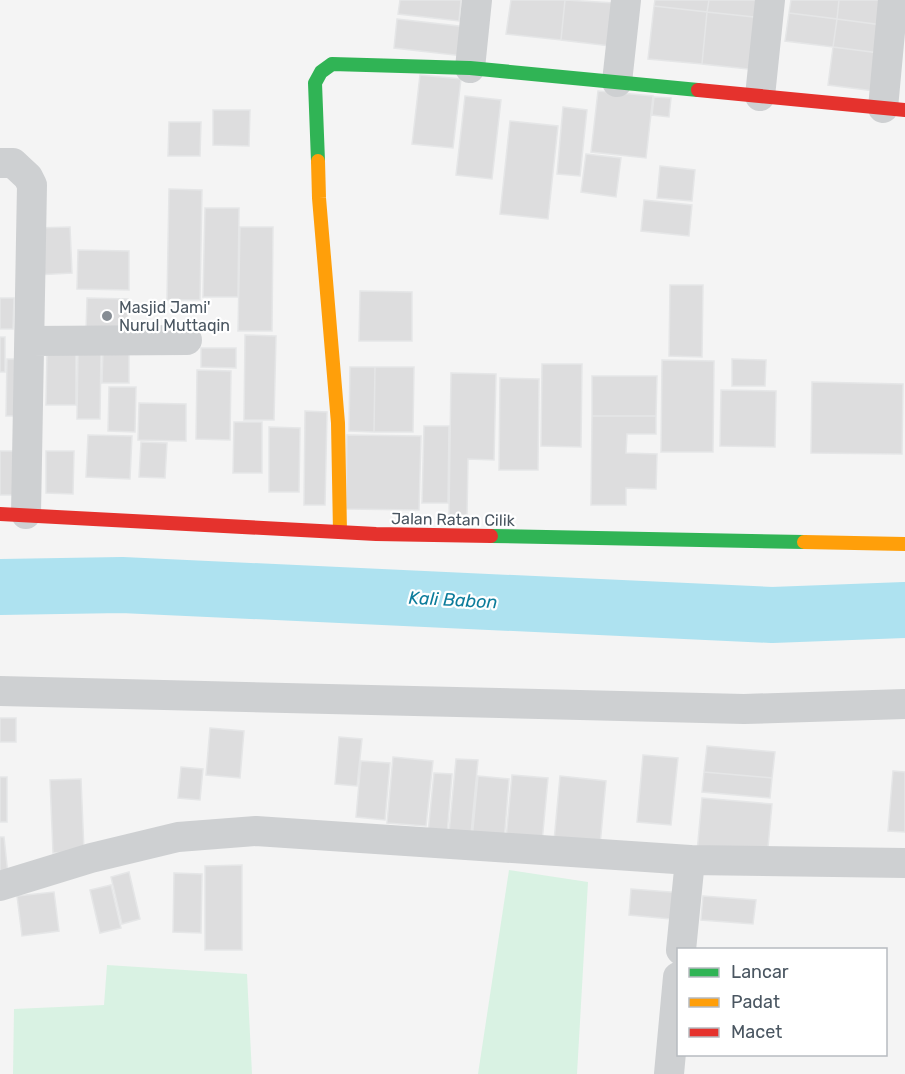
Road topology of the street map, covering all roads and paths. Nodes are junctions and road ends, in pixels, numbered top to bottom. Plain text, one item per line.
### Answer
1 (477, 0) edge
2 (626, 0) edge
3 (770, 0) edge
4 (894, 0) edge
5 (470, 68) junction
6 (617, 82) junction
7 (760, 96) junction
8 (894, 109) edge
9 (7, 163) edge
10 (30, 340) junction
11 (187, 340) dead end
12 (13, 514) edge
13 (340, 532) junction
14 (905, 544) edge
15 (0, 690) edge
16 (905, 704) edge
17 (690, 860) junction
18 (905, 863) edge
19 (0, 886) edge
20 (681, 948) edge
21 (677, 988) edge
22 (669, 1074) edge

1 - 5 street
2 - 6 street
3 - 7 street
4 - 8 street
5 - 6 street
5 - 13 street
6 - 7 street
7 - 8 street
9 - 10 street
10 - 11 street
10 - 12 street
12 - 13 street, Jalan Ratan Cilik
13 - 14 street, Jalan Ratan Cilik
15 - 16 street
17 - 18 street
17 - 19 street
17 - 20 street
21 - 22 street

